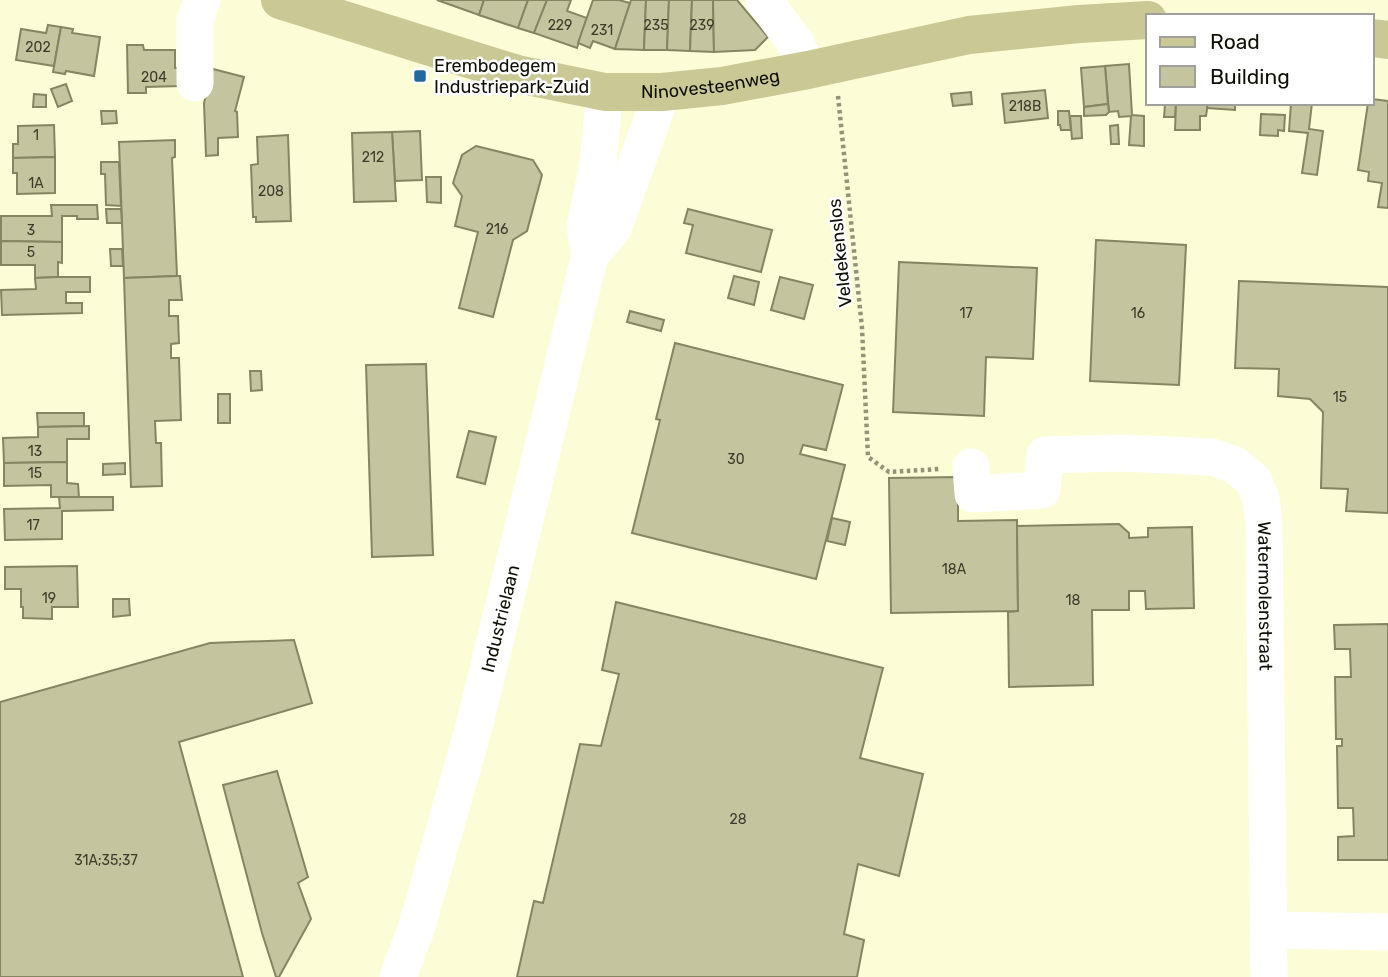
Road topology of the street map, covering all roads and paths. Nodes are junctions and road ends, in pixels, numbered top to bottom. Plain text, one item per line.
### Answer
1 (202, 0) edge
2 (280, 0) edge
3 (764, 0) edge
4 (1146, 20) edge
5 (822, 67) junction
6 (195, 83) dead end
7 (605, 92) junction
8 (662, 92) junction
9 (590, 255) junction
10 (971, 467) joint
11 (1269, 930) junction
12 (1388, 932) edge
13 (398, 977) edge
14 (1269, 977) edge

1 - 6 street
2 - 7 main road, Ninovesteenweg
3 - 5 street
4 - 5 main road, Ninovesteenweg
5 - 8 main road, Ninovesteenweg
5 - 10 path, Veldekenslos
7 - 8 main road, Ninovesteenweg
7 - 9 street, Industrielaan
8 - 9 street, Industrielaan
9 - 13 street, Industrielaan
10 - 11 street, Watermolenstraat
11 - 12 street
11 - 14 street, Watermolenstraat

